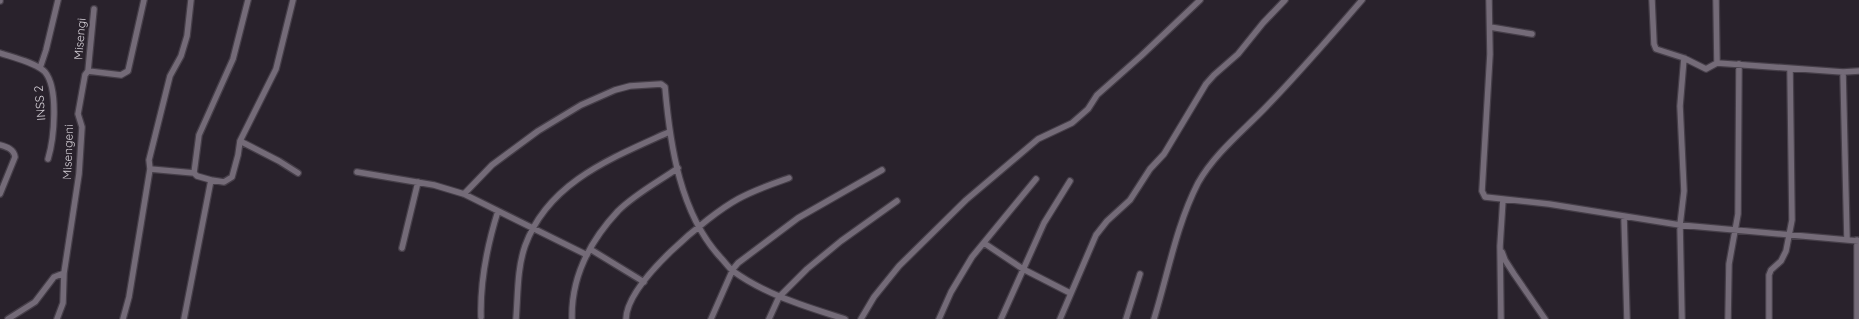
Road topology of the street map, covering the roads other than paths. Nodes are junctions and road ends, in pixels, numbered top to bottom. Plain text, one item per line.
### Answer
1 (58, 0) edge
2 (144, 0) edge
3 (191, 0) edge
4 (248, 0) edge
5 (293, 0) edge
6 (1200, 0) edge
7 (1285, 0) edge
8 (1362, 0) edge
9 (1489, 0) edge
10 (1652, 0) edge
11 (1716, 0) edge
12 (94, 9) dead end
13 (1490, 27) junction
14 (1532, 34) dead end
15 (0, 53) edge
16 (1684, 58) junction
17 (1716, 63) junction
18 (1739, 64) junction
19 (40, 68) junction
20 (1790, 69) junction
21 (88, 71) junction
22 (1859, 71) edge
23 (1843, 72) junction
24 (669, 132) junction
25 (240, 141) junction
26 (0, 145) edge
27 (48, 158) dead end
28 (678, 168) junction
29 (150, 169) junction
30 (882, 170) dead end
31 (357, 172) dead end
32 (194, 173) junction
33 (298, 173) dead end
34 (789, 178) dead end
35 (1036, 179) dead end
36 (211, 180) junction
37 (1070, 181) dead end
38 (418, 182) junction
39 (0, 194) edge
40 (464, 194) junction
41 (1503, 199) junction
42 (897, 201) dead end
43 (498, 211) junction
44 (1624, 216) junction
45 (1680, 225) junction
46 (698, 226) junction
47 (533, 229) junction
48 (1736, 229) junction
49 (1791, 233) junction
50 (1847, 239) junction
51 (1858, 240) edge
52 (984, 243) junction
53 (1500, 246) junction
54 (402, 248) dead end
55 (590, 249) junction
56 (587, 255) junction
57 (1024, 269) junction
58 (733, 271) junction
59 (64, 273) junction
60 (1140, 274) dead end
61 (644, 282) junction
62 (1070, 293) junction
63 (779, 297) junction
64 (481, 317) dead end
65 (831, 317) edge
66 (8, 319) edge
67 (57, 319) edge
68 (123, 319) edge
69 (184, 319) edge
70 (516, 319) edge
71 (572, 319) edge
72 (626, 319) edge
73 (711, 319) edge
74 (769, 319) edge
75 (845, 319) edge
76 (861, 319) edge
77 (939, 319) edge
78 (1001, 319) edge
79 (1060, 319) edge
80 (1126, 319) edge
81 (1154, 319) edge
82 (1501, 319) edge
83 (1545, 319) edge
84 (1627, 319) edge
85 (1682, 319) edge
86 (1728, 319) edge
87 (1769, 319) edge
88 (1857, 319) edge

1 - 19 street
2 - 21 street
3 - 29 street
4 - 32 street
5 - 25 street
6 - 76 street
7 - 62 street
8 - 81 street
9 - 13 street
10 - 16 street
11 - 17 street
12 - 21 street, Misengi
13 - 14 street
13 - 41 street
15 - 19 street, INSS 2
16 - 17 street
16 - 45 street
17 - 18 street
18 - 20 street
18 - 48 street
19 - 27 street, INSS 2
20 - 23 street
20 - 49 street
21 - 59 street, Misengeni
22 - 23 street
23 - 50 street
24 - 28 street
24 - 40 street
24 - 47 street
25 - 33 street
25 - 36 street
26 - 39 street
28 - 46 street
28 - 55 street
29 - 32 street
29 - 68 street
30 - 58 street
31 - 38 street
32 - 36 street
34 - 46 street
35 - 52 street
36 - 69 street
37 - 57 street
38 - 40 street
38 - 54 street
40 - 43 street
41 - 44 street
41 - 53 street
42 - 63 street
43 - 47 street
43 - 64 street
44 - 45 street
44 - 84 street
45 - 48 street
45 - 85 street
46 - 58 street
46 - 61 street
47 - 56 street
47 - 70 street
48 - 49 street
48 - 86 street
49 - 50 street
49 - 87 street
50 - 51 street
51 - 88 street
52 - 57 street
52 - 77 street
53 - 82 street
53 - 83 street
55 - 56 street
55 - 61 street
56 - 71 street
57 - 62 street
57 - 78 street
58 - 63 street
58 - 73 street
59 - 66 street
59 - 67 street, Misengeni
60 - 80 street
61 - 72 street
62 - 79 street
63 - 65 street
63 - 74 street
65 - 75 street

